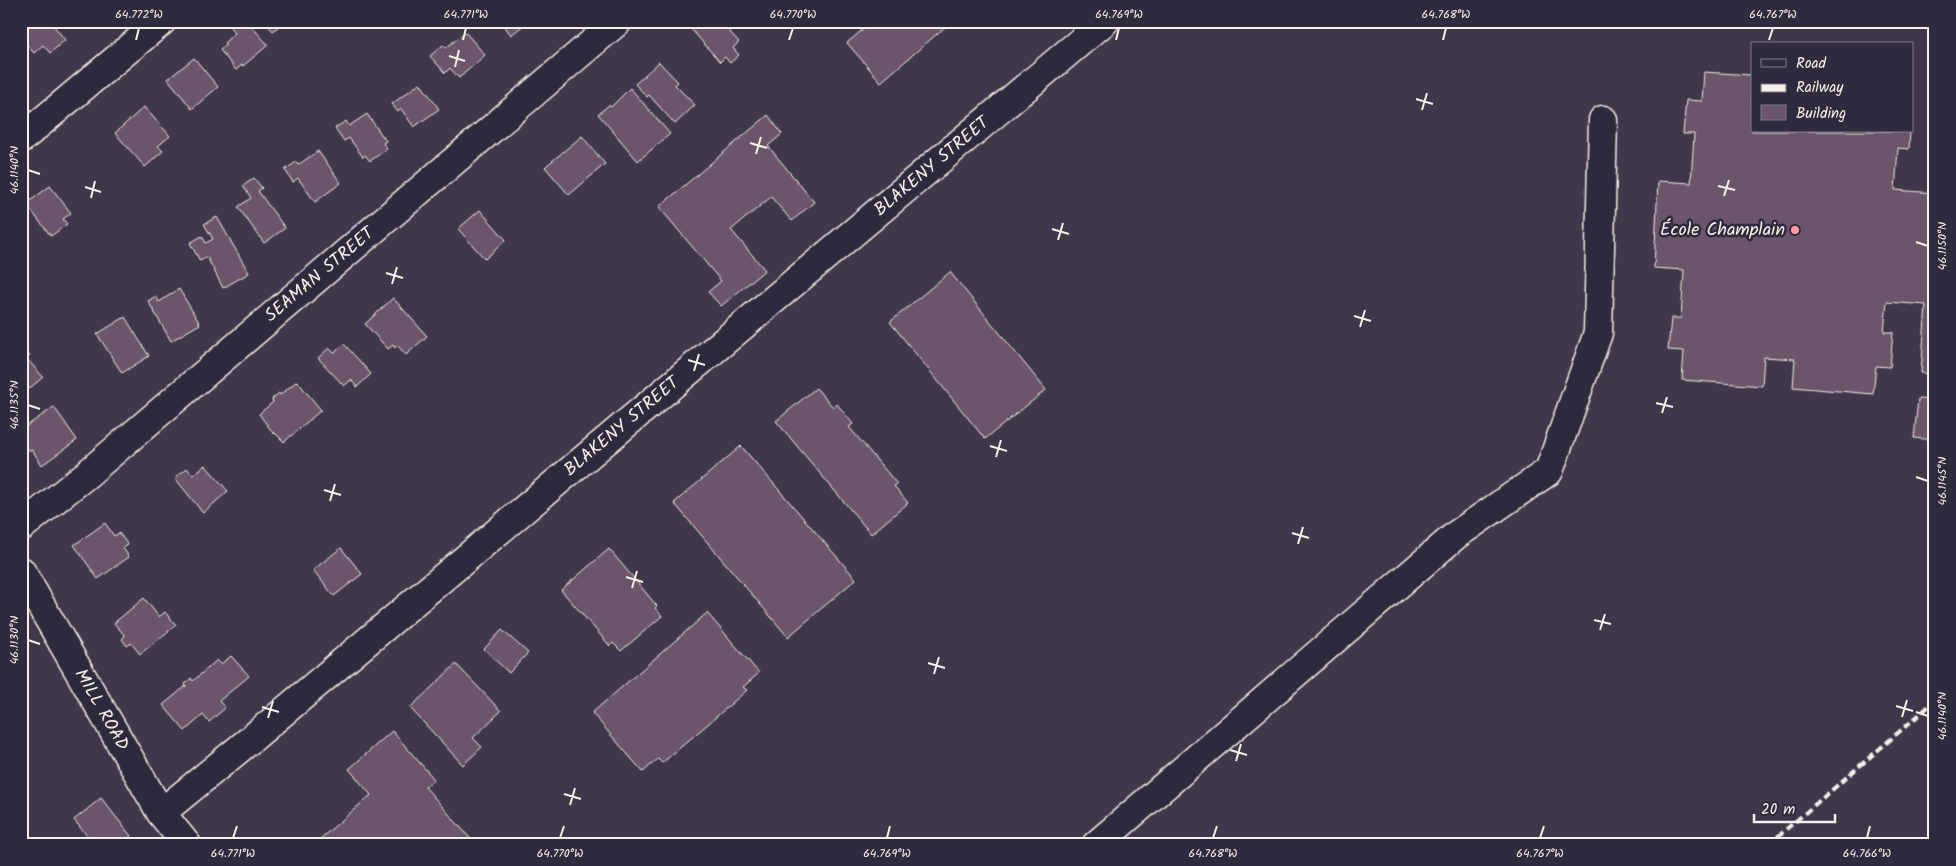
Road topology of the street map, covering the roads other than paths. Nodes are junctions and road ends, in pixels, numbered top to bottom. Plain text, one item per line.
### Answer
1 (162, 21) edge
2 (618, 21) edge
3 (1104, 21) edge
4 (1603, 120) dead end
5 (21, 139) edge
6 (21, 527) edge
7 (21, 571) edge
8 (160, 813) junction
9 (187, 845) edge
10 (1096, 845) edge

1 - 5 street
2 - 6 street, SEAMAN STREET
3 - 8 street, BLAKENY STREET
4 - 10 street
7 - 8 street, MILL ROAD
8 - 9 street, MILL ROAD

